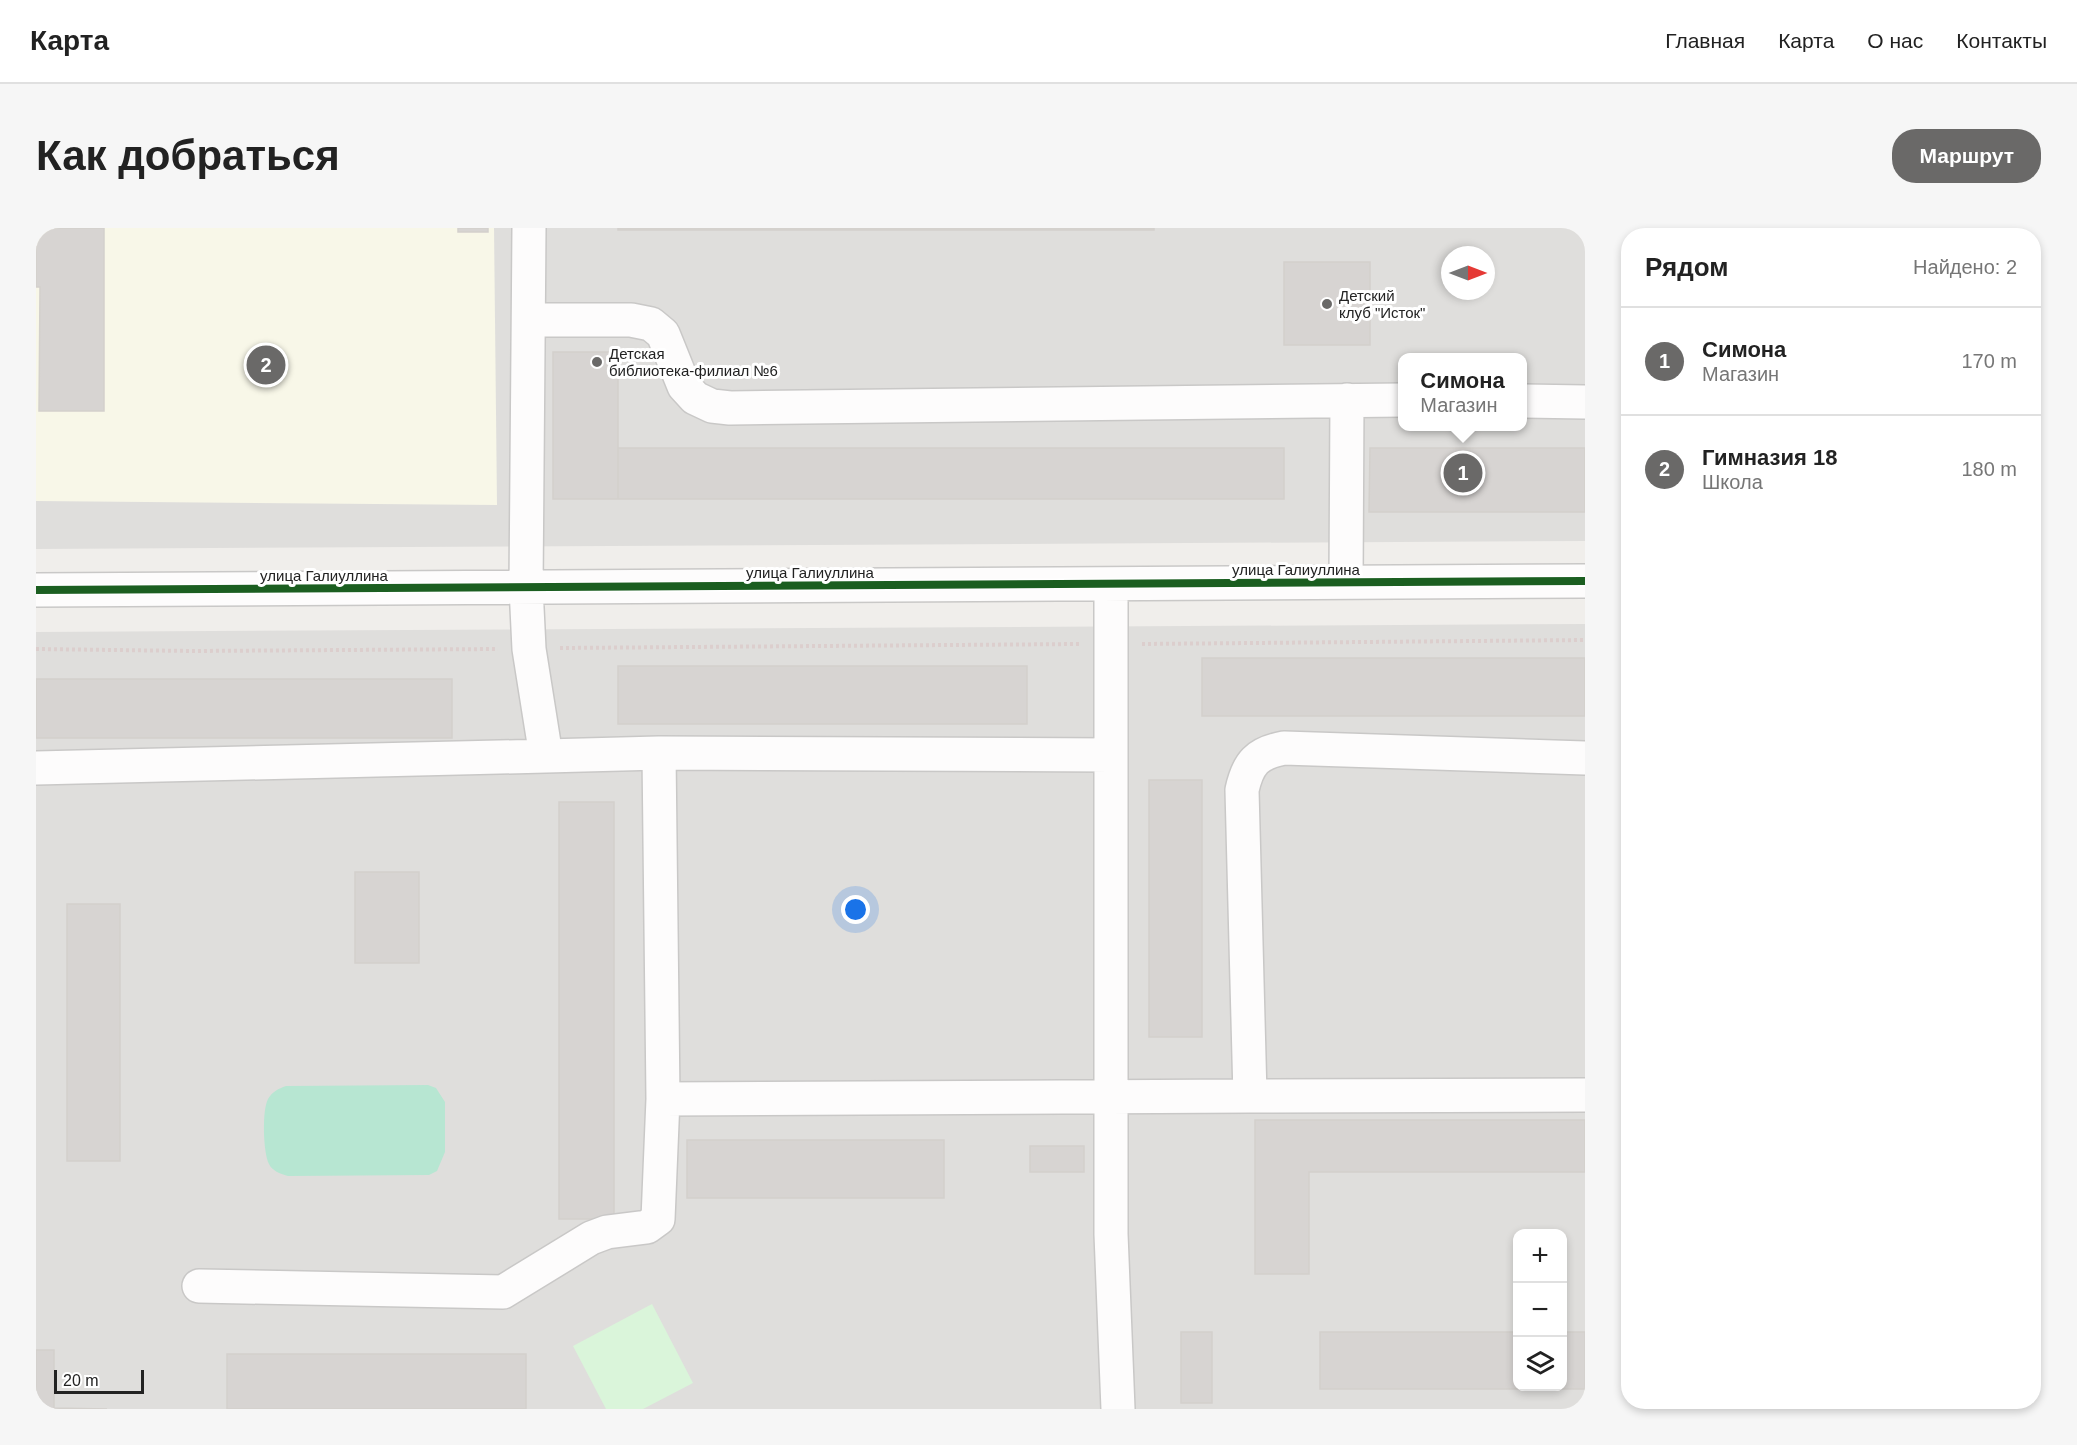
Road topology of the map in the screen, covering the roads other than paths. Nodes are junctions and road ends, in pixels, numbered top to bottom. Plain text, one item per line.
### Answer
1 (529, 228) edge
2 (529, 320) junction
3 (1347, 399) junction
4 (1398, 400) edge
5 (1527, 401) edge
6 (1585, 402) edge
7 (1585, 580) edge
8 (1346, 582) junction
9 (1111, 584) junction
10 (526, 587) junction
11 (36, 590) edge
12 (659, 753) junction
13 (1111, 755) junction
14 (546, 756) junction
15 (1585, 758) edge
16 (36, 768) edge
17 (1585, 1095) edge
18 (1250, 1096) junction
19 (1111, 1097) junction
20 (663, 1099) junction
21 (199, 1286) dead end
22 (1118, 1409) edge

1 - 2 street
2 - 3 street
2 - 10 street
3 - 4 street
3 - 8 street
5 - 6 street
7 - 8 street, улица Галиуллина
8 - 9 street, улица Галиуллина
9 - 10 street, улица Галиуллина
9 - 13 street
10 - 11 street, улица Галиуллина
10 - 14 street
12 - 13 street
12 - 14 street
12 - 20 street
13 - 19 street
14 - 16 street
15 - 18 street
17 - 18 street
18 - 19 street
19 - 20 street
19 - 22 street
20 - 21 street

